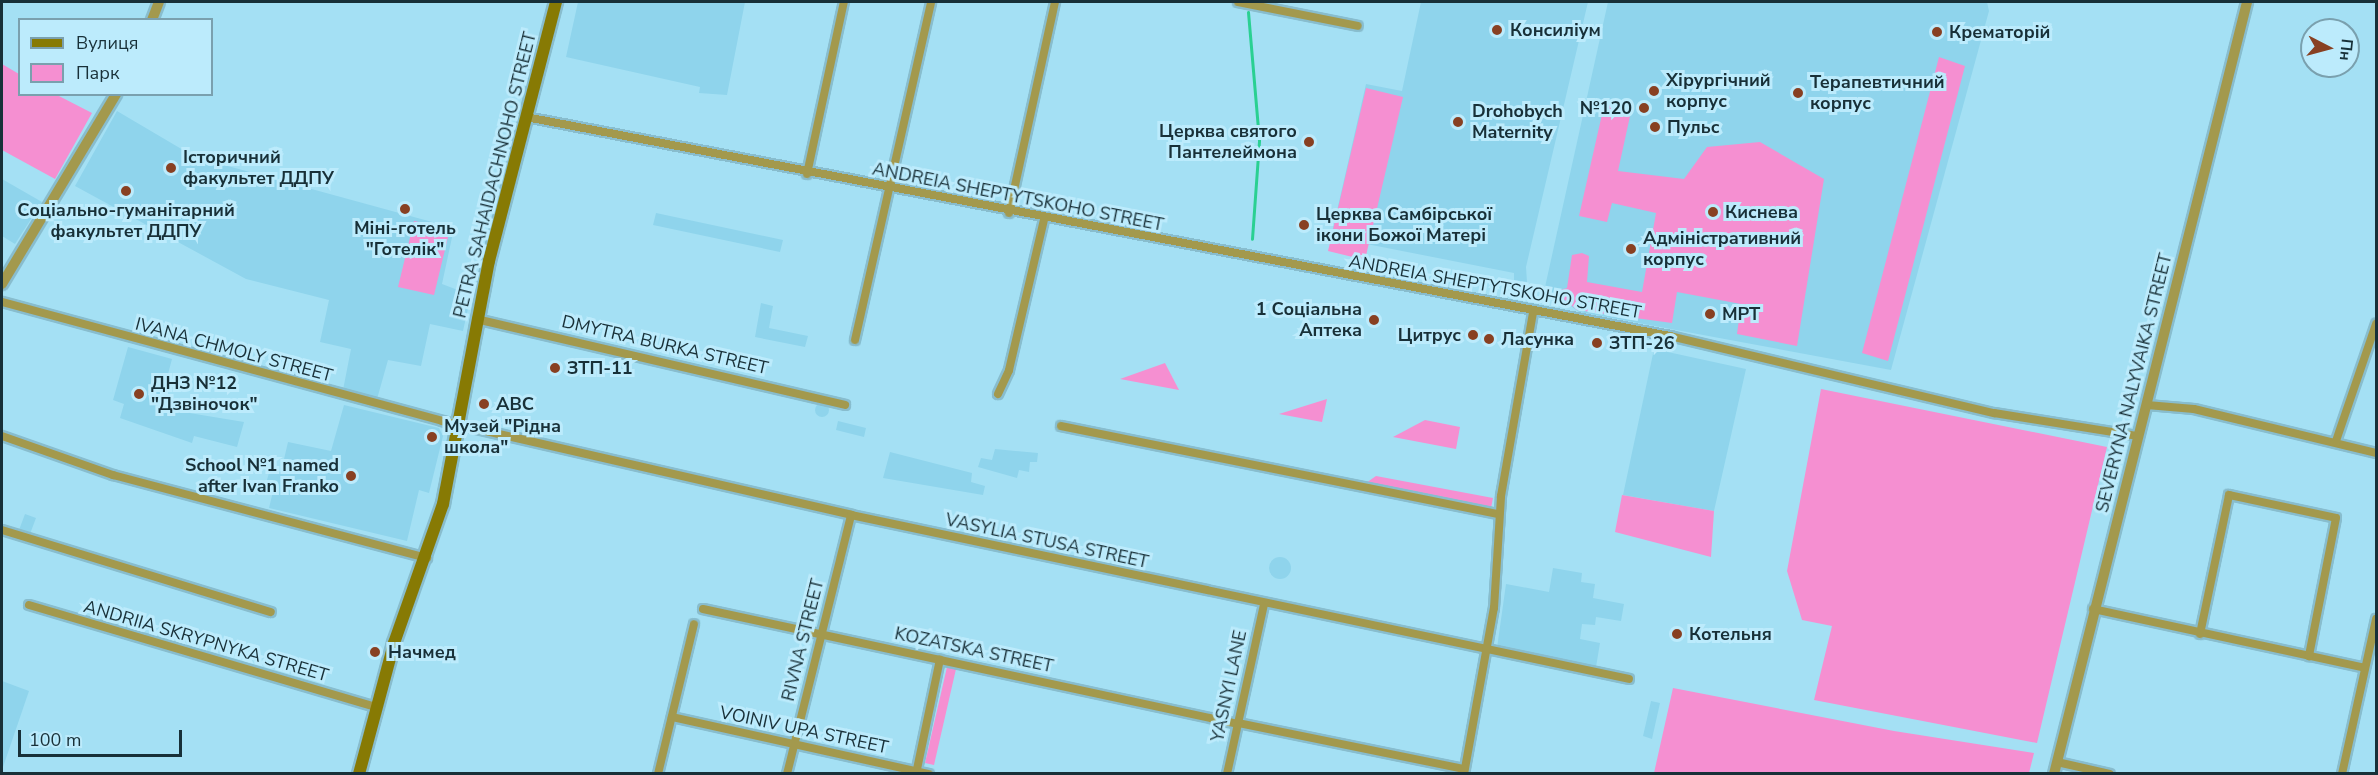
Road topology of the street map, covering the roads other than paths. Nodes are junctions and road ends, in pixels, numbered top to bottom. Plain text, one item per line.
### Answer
1 (159, 2) edge
2 (556, 2) edge
3 (844, 2) edge
4 (931, 2) edge
5 (1054, 2) edge
6 (1238, 2) edge
7 (2247, 2) edge
8 (153, 18) edge
9 (1358, 26) dead end
10 (115, 96) edge
11 (526, 117) junction
12 (807, 174) junction
13 (890, 189) junction
14 (1009, 213) junction
15 (1044, 220) junction
16 (2, 284) edge
17 (2, 302) edge
18 (1533, 312) junction
19 (477, 319) junction
20 (2376, 324) edge
21 (855, 340) dead end
22 (998, 394) dead end
23 (845, 405) dead end
24 (2147, 405) junction
25 (460, 425) junction
26 (1061, 426) dead end
27 (2, 436) edge
28 (2138, 436) junction
29 (2336, 441) junction
30 (2376, 453) edge
31 (1499, 514) junction
32 (850, 515) junction
33 (2, 530) edge
34 (427, 558) junction
35 (29, 605) dead end
36 (1264, 605) junction
37 (703, 609) dead end
38 (2093, 609) junction
39 (271, 612) dead end
40 (2376, 619) edge
41 (694, 624) dead end
42 (822, 634) junction
43 (2199, 634) junction
44 (1486, 653) junction
45 (2309, 656) junction
46 (940, 659) junction
47 (2366, 668) junction
48 (1629, 680) dead end
49 (375, 706) junction
50 (672, 717) junction
51 (1238, 724) junction
52 (794, 744) junction
53 (2056, 762) junction
54 (1464, 771) edge
55 (916, 772) edge
56 (359, 774) edge
57 (658, 774) edge
58 (788, 774) edge
59 (929, 774) edge
60 (1227, 774) edge
61 (2054, 774) edge
62 (2110, 774) edge
63 (2342, 774) edge

1 - 8 street
2 - 11 main road, PETRA SAHAIDACHNOHO STREET
3 - 12 street
4 - 13 street
5 - 14 street
6 - 9 street
7 - 24 street, SEVERYNA NALYVAIKA STREET
10 - 16 street
11 - 12 street, ANDREIA SHEPTYTSKOHO STREET
11 - 19 main road, PETRA SAHAIDACHNOHO STREET
12 - 13 street, ANDREIA SHEPTYTSKOHO STREET
13 - 14 street, ANDREIA SHEPTYTSKOHO STREET
13 - 21 street
14 - 15 street, ANDREIA SHEPTYTSKOHO STREET
15 - 18 street, ANDREIA SHEPTYTSKOHO STREET
15 - 22 street
17 - 25 street, IVANA CHMOLY STREET
18 - 28 street, ANDREIA SHEPTYTSKOHO STREET
18 - 31 street
19 - 23 street, DMYTRA BURKA STREET
19 - 25 main road, PETRA SAHAIDACHNOHO STREET
20 - 29 street
24 - 28 street, SEVERYNA NALYVAIKA STREET
24 - 29 street
25 - 32 street, VASYLIA STUSA STREET
25 - 34 main road, PETRA SAHAIDACHNOHO STREET
26 - 31 street
27 - 34 street
28 - 38 street, SEVERYNA NALYVAIKA STREET
29 - 30 street
31 - 44 street
32 - 36 street, VASYLIA STUSA STREET
32 - 42 street, RIVNA STREET
33 - 39 street
34 - 49 main road, PETRA SAHAIDACHNOHO STREET
35 - 49 street, ANDRIIA SKRYPNYKA STREET
36 - 44 street, VASYLIA STUSA STREET
36 - 51 street, YASNYI LANE
37 - 42 street, KOZATSKA STREET
38 - 43 street
38 - 53 street, SEVERYNA NALYVAIKA STREET
40 - 47 street
41 - 50 street
42 - 46 street, KOZATSKA STREET
42 - 52 street, RIVNA STREET
43 - 45 street
43 - 45 street
44 - 48 street, VASYLIA STUSA STREET
44 - 54 street
45 - 47 street
46 - 51 street, KOZATSKA STREET
46 - 55 street
47 - 63 street
49 - 56 main road, PETRA SAHAIDACHNOHO STREET
50 - 52 street, VOINIV UPA STREET
50 - 57 street
51 - 54 street, KOZATSKA STREET
51 - 60 street, YASNYI LANE
52 - 55 street, VOINIV UPA STREET
52 - 58 street, RIVNA STREET
53 - 61 street, SEVERYNA NALYVAIKA STREET
53 - 62 street
55 - 59 street, VOINIV UPA STREET

